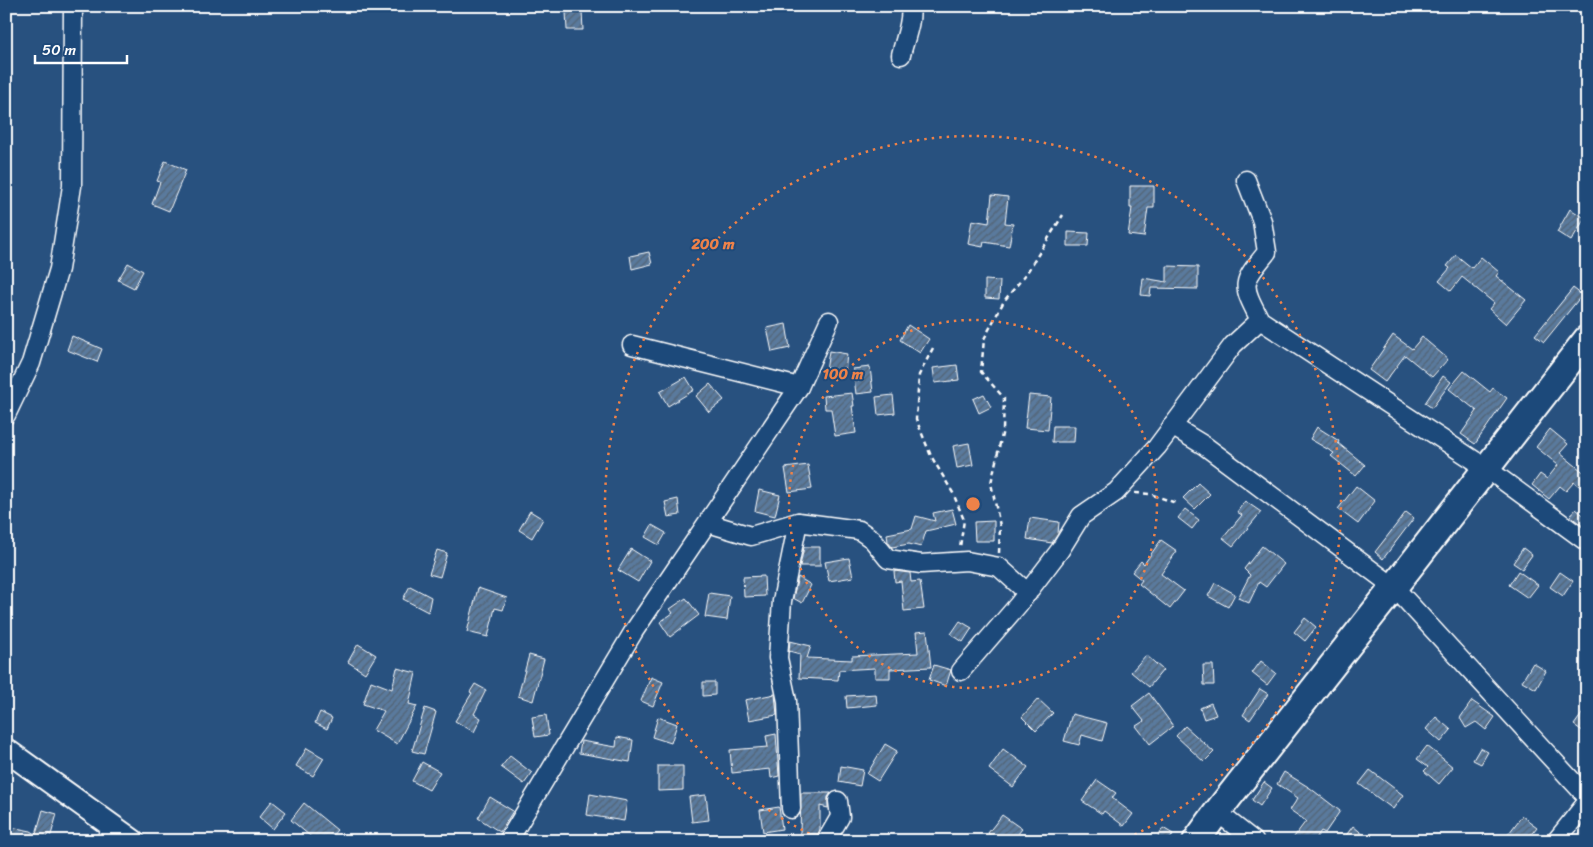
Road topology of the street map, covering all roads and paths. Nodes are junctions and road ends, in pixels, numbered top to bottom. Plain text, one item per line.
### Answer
1 (73, 6) edge
2 (910, 6) edge
3 (901, 56) dead end
4 (1246, 180) dead end
5 (1063, 215) dead end
6 (1260, 320) junction
7 (829, 321) dead end
8 (1587, 339) edge
9 (632, 345) dead end
10 (933, 348) dead end
11 (799, 387) junction
12 (6, 415) edge
13 (1172, 426) junction
14 (1486, 468) junction
15 (1116, 492) junction
16 (1176, 502) dead end
17 (708, 522) junction
18 (798, 522) junction
19 (1587, 542) edge
20 (958, 561) junction
21 (999, 567) junction
22 (1394, 587) junction
23 (1028, 593) junction
24 (961, 671) dead end
25 (6, 750) edge
26 (1587, 797) edge
27 (838, 801) dead end
28 (1587, 802) edge
29 (791, 809) dead end
30 (1217, 812) junction
31 (109, 834) edge
32 (133, 841) edge
33 (508, 841) edge
34 (826, 841) edge
35 (1196, 841) edge
36 (1254, 841) edge
37 (1556, 841) edge

1 - 12 street
2 - 3 street
4 - 6 street
5 - 21 path
6 - 13 street
6 - 14 street
7 - 11 street
8 - 14 highway
9 - 11 street
10 - 20 path
11 - 17 street
13 - 15 street
13 - 22 street
14 - 19 street
14 - 22 highway
15 - 16 path
15 - 23 street
17 - 18 street
17 - 33 street
18 - 20 street
18 - 29 street
20 - 21 street
21 - 23 street
22 - 26 street
22 - 30 highway
23 - 24 street
25 - 31 main road
27 - 34 street
28 - 37 street
30 - 35 highway
30 - 36 street
31 - 32 main road

